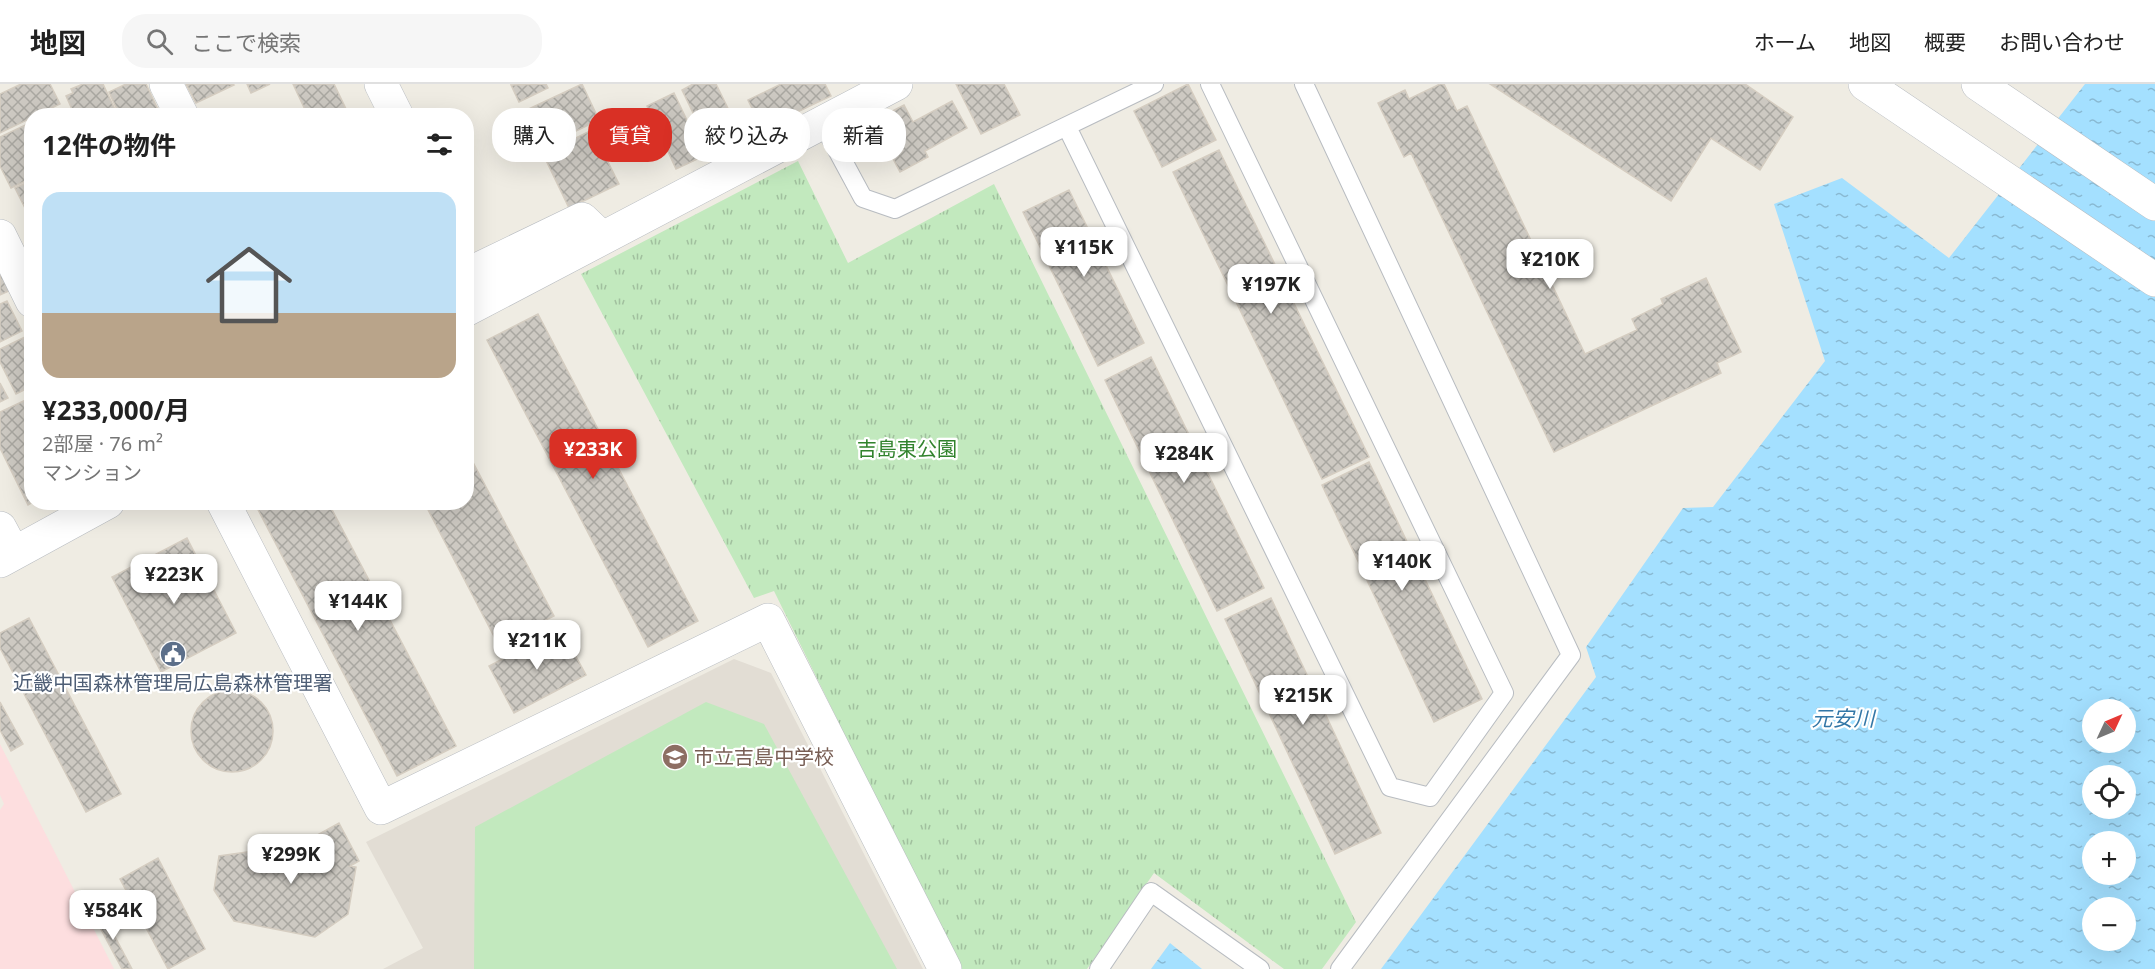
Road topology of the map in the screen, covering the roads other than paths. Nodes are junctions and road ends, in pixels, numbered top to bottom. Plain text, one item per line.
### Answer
1 (166, 84) edge
2 (381, 84) edge
3 (896, 84) edge
4 (1154, 84) edge
5 (1210, 84) edge
6 (1304, 84) edge
7 (1864, 84) edge
8 (1978, 84) edge
9 (178, 108) edge
10 (393, 108) edge
11 (849, 108) edge
12 (822, 122) edge
13 (1067, 127) junction
14 (844, 162) edge
15 (2155, 204) edge
16 (0, 236) edge
17 (601, 237) junction
18 (474, 266) edge
19 (2155, 280) edge
20 (24, 285) edge
21 (474, 306) edge
22 (88, 510) edge
23 (227, 510) edge
24 (4, 544) edge
25 (945, 969) edge
26 (1100, 969) edge
27 (1260, 969) edge
28 (1340, 969) edge

1 - 9 street
2 - 10 street
3 - 11 street
4 - 13 lane
5 - 13 lane
6 - 28 lane
7 - 19 street
8 - 15 street
12 - 17 street
13 - 14 lane
16 - 20 street
17 - 18 street
17 - 21 street
22 - 24 street
23 - 25 street
26 - 27 lane

